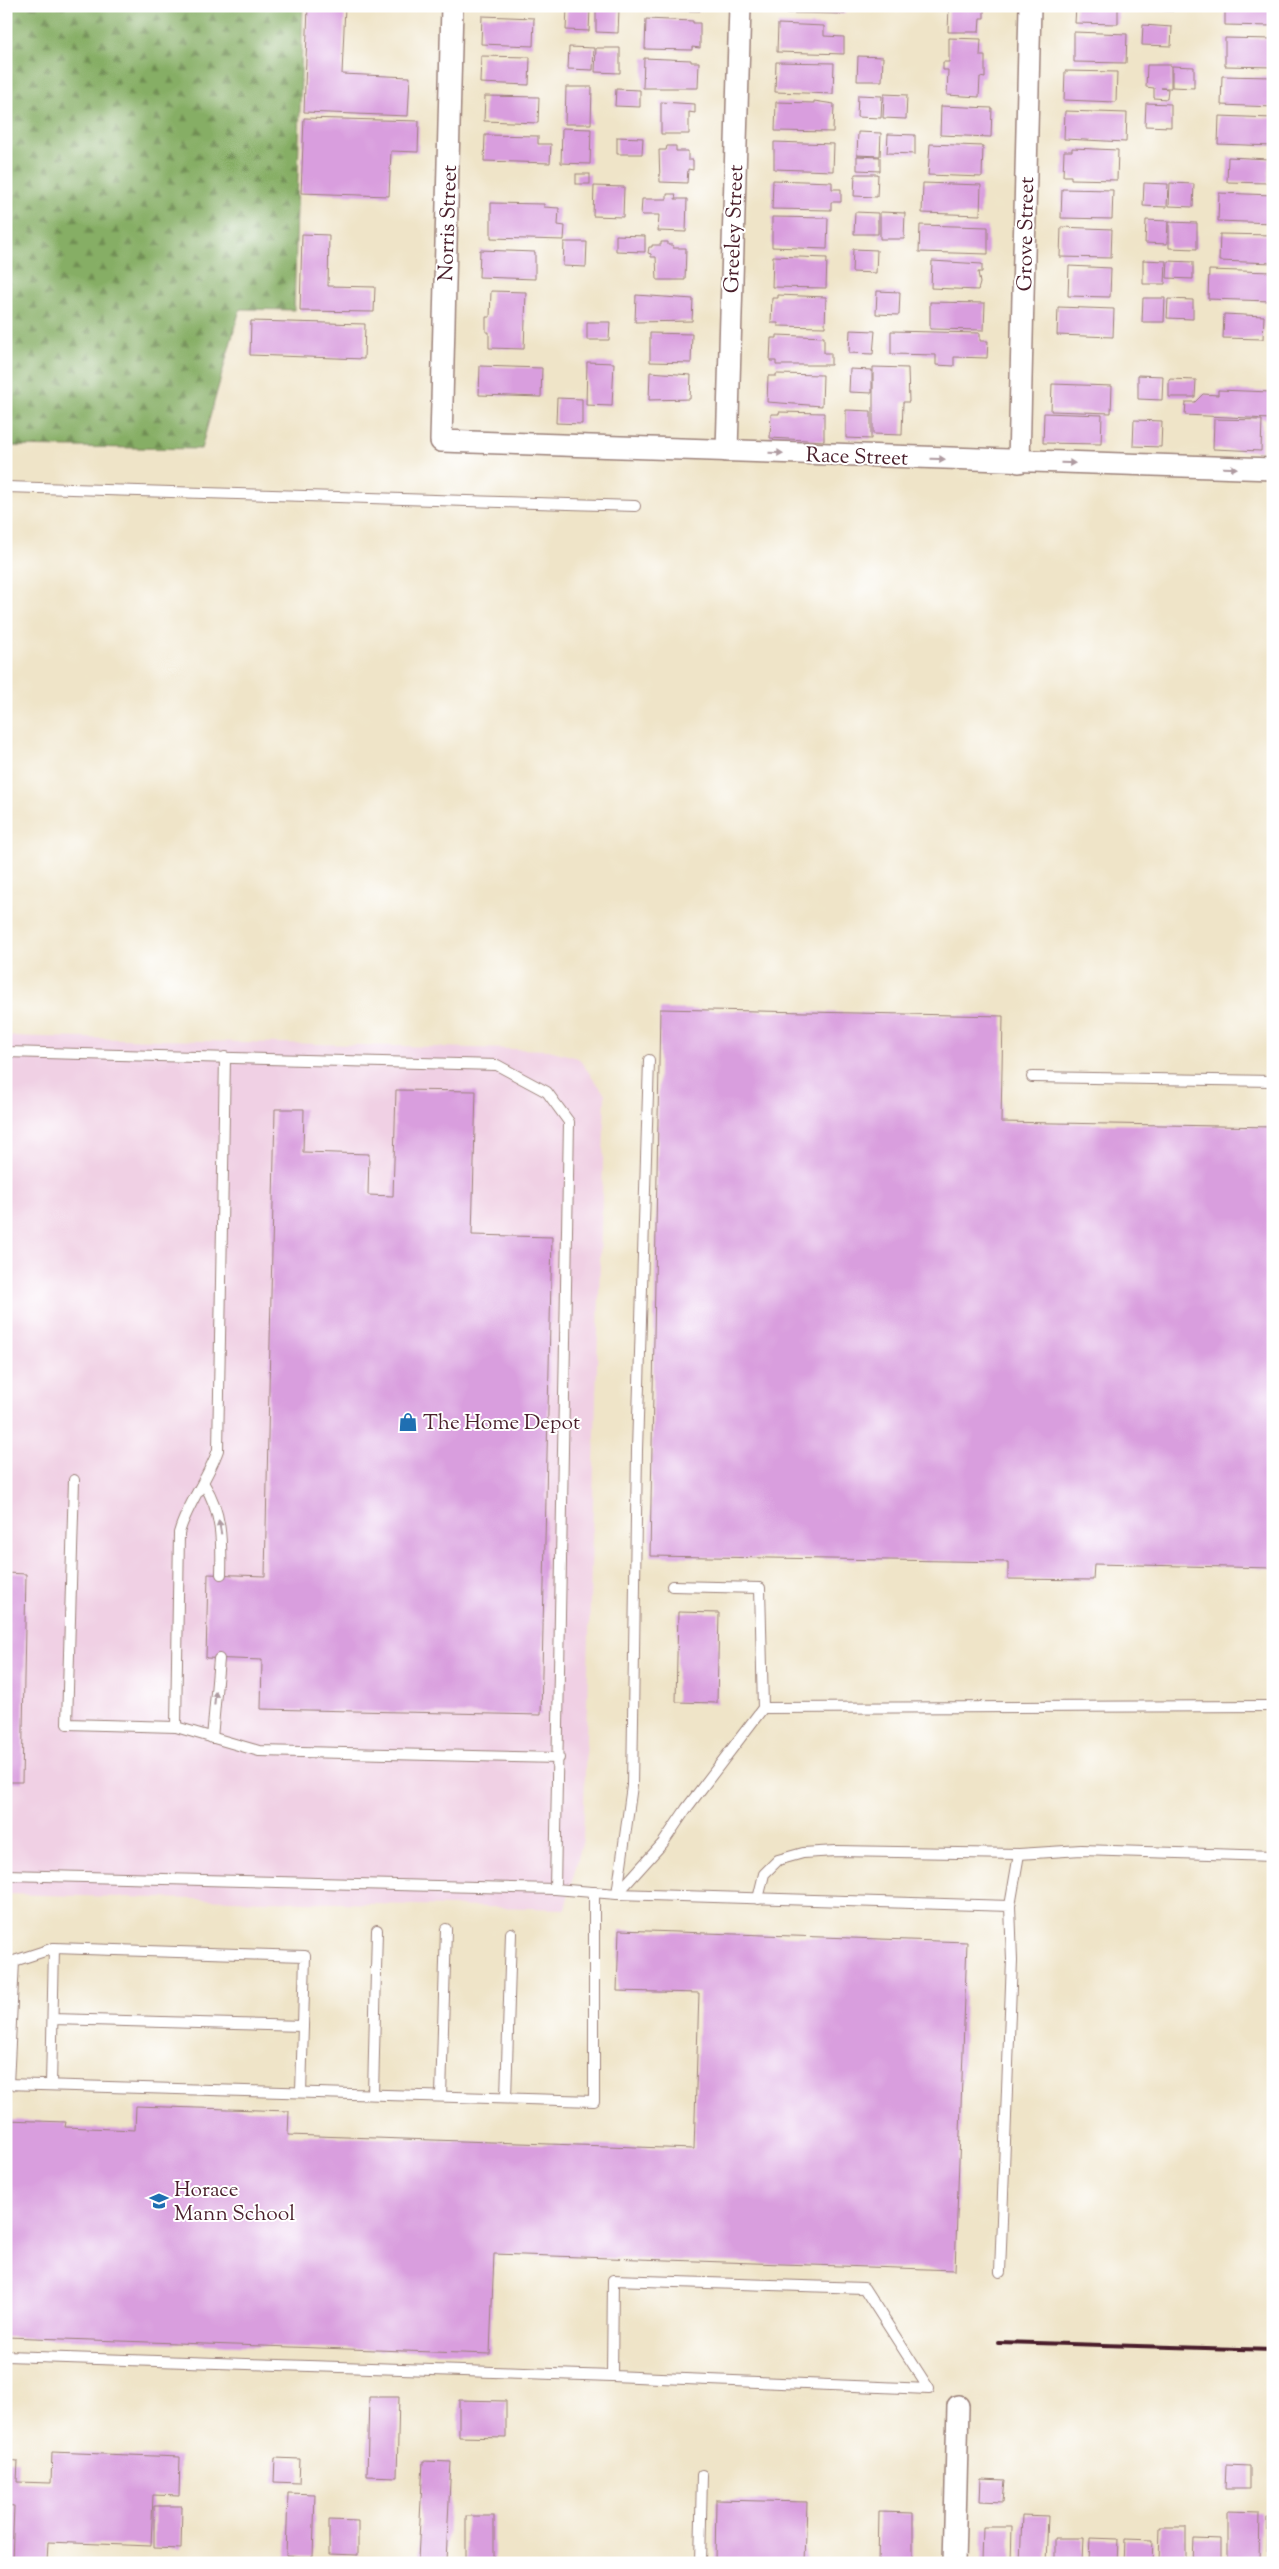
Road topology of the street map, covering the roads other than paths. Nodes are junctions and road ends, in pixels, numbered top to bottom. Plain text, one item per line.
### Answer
1 (452, 6) edge
2 (740, 6) edge
3 (1030, 6) edge
4 (441, 441) joint
5 (727, 451) junction
6 (1019, 462) junction
7 (1273, 469) edge
8 (6, 487) edge
9 (635, 506) dead end
10 (6, 1052) edge
11 (225, 1057) junction
12 (649, 1060) dead end
13 (1032, 1077) dead end
14 (1273, 1081) edge
15 (74, 1480) dead end
16 (204, 1484) junction
17 (221, 1574) dead end
18 (672, 1586) dead end
19 (219, 1659) dead end
20 (1273, 1706) edge
21 (762, 1708) junction
22 (176, 1727) junction
23 (212, 1738) junction
24 (559, 1758) junction
25 (1019, 1854) junction
26 (1273, 1856) edge
27 (6, 1875) edge
28 (555, 1889) junction
29 (594, 1892) junction
30 (617, 1894) junction
31 (758, 1900) junction
32 (1010, 1906) junction
33 (446, 1929) dead end
34 (377, 1930) dead end
35 (511, 1933) dead end
36 (54, 1948) junction
37 (53, 2019) junction
38 (303, 2026) junction
39 (7, 2084) edge
40 (51, 2085) junction
41 (301, 2092) junction
42 (373, 2094) junction
43 (441, 2096) junction
44 (506, 2098) junction
45 (1000, 2272) dead end
46 (6, 2356) edge
47 (612, 2376) junction
48 (958, 2406) dead end
49 (702, 2475) dead end
50 (700, 2563) edge
51 (954, 2563) edge

1 - 4 street, Norris Street
2 - 5 street, Greeley Street
3 - 6 street, Grove Street
4 - 5 street, Race Street
5 -> 6 street, Race Street
6 -> 7 street, Race Street
8 - 9 lane
10 - 11 lane
11 - 16 lane
11 - 24 lane
12 - 30 lane
13 - 14 lane
15 - 22 lane
17 -> 16 lane
16 - 22 lane
18 - 21 lane
23 -> 19 lane
20 - 21 lane
21 - 30 lane
22 - 23 lane
23 - 24 lane
24 - 28 lane
25 - 26 lane
25 - 31 lane
25 - 32 lane
27 - 28 lane
28 - 29 lane
29 - 30 lane
29 - 44 lane
30 - 31 lane
31 - 32 lane
32 - 45 lane
33 - 43 lane
34 - 42 lane
35 - 44 lane
36 - 37 lane
36 - 38 lane
36 - 39 lane
37 - 38 lane
37 - 40 lane
38 - 41 lane
39 - 40 lane
40 - 41 lane
41 - 42 lane
42 - 43 lane
43 - 44 lane
46 - 47 lane
47 - 47 lane
48 - 51 street
49 - 50 lane

